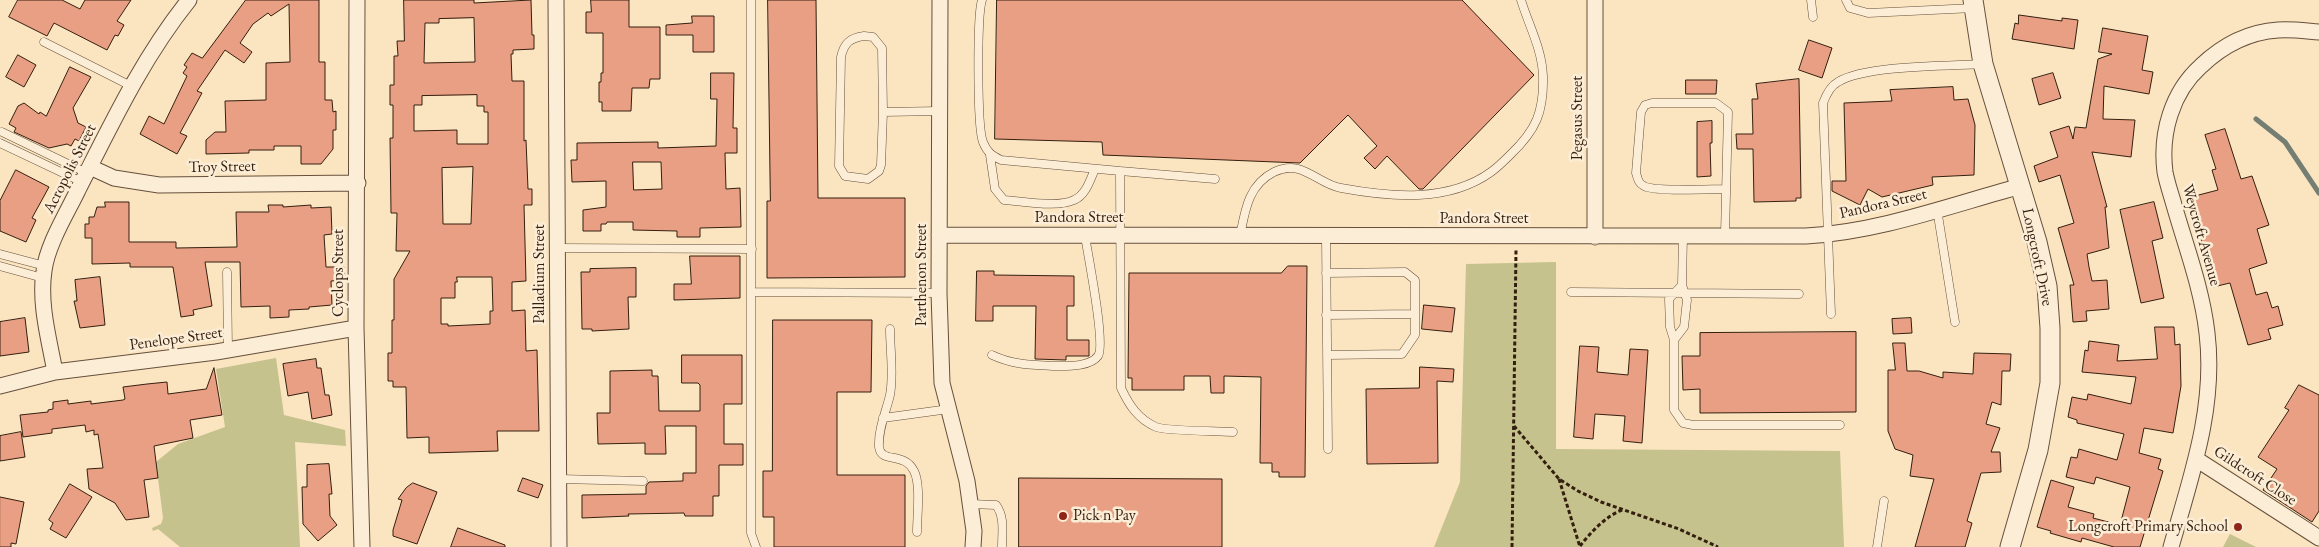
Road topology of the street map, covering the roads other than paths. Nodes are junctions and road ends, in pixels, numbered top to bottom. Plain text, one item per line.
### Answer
1 (357, 0) edge
2 (556, 0) edge
3 (752, 0) edge
4 (940, 0) edge
5 (982, 0) edge
6 (1522, 0) edge
7 (1595, 0) edge
8 (1812, 0) edge
9 (1846, 0) edge
10 (186, 1) edge
11 (1974, 4) edge
12 (1813, 18) dead end
13 (2319, 32) edge
14 (44, 42) dead end
15 (1984, 64) junction
16 (133, 87) junction
17 (940, 111) junction
18 (883, 112) junction
19 (2, 132) dead end
20 (0, 143) edge
21 (990, 155) junction
22 (1096, 169) junction
23 (1120, 171) junction
24 (86, 174) junction
25 (1215, 179) dead end
26 (358, 183) junction
27 (2022, 186) junction
28 (1726, 189) junction
29 (1938, 209) junction
30 (1725, 234) junction
31 (940, 235) junction
32 (1683, 235) junction
33 (1829, 235) junction
34 (1085, 236) junction
35 (1120, 236) junction
36 (1240, 236) junction
37 (1326, 236) junction
38 (1595, 237) junction
39 (557, 248) junction
40 (752, 249) junction
41 (0, 254) edge
42 (0, 266) edge
43 (44, 272) junction
44 (227, 272) dead end
45 (1326, 273) junction
46 (1682, 285) junction
47 (752, 292) junction
48 (1571, 292) dead end
49 (939, 293) junction
50 (1673, 293) junction
51 (1686, 293) junction
52 (1799, 294) dead end
53 (1415, 314) junction
54 (1831, 314) dead end
55 (1326, 315) junction
56 (1955, 322) dead end
57 (356, 328) junction
58 (890, 329) dead end
59 (1674, 340) junction
60 (228, 350) junction
61 (992, 355) dead end
62 (1327, 356) junction
63 (55, 372) junction
64 (0, 386) edge
65 (949, 408) junction
66 (883, 418) junction
67 (1840, 425) dead end
68 (1233, 432) dead end
69 (1328, 449) dead end
70 (2196, 459) junction
71 (559, 479) junction
72 (643, 481) dead end
73 (1884, 501) dead end
74 (970, 504) junction
75 (917, 532) dead end
76 (2319, 538) edge
77 (362, 547) edge
78 (559, 547) edge
79 (756, 547) edge
80 (973, 547) edge
81 (1002, 547) edge
82 (1877, 547) edge
83 (2010, 547) edge
84 (2171, 547) edge

1 - 26 street, Cyclops Street
2 - 39 street, Palladium Street
3 - 40 lane
4 - 17 street, Parthenon Street
5 - 21 lane
6 - 36 lane
7 - 38 street, Pegasus Street
8 - 12 lane
9 - 11 lane
10 - 16 street, Acropolis Street
11 - 15 street, Longcroft Drive
13 - 70 street, Weycroft Avenue
14 - 16 lane
15 - 27 street, Longcroft Drive
15 - 33 lane
16 - 24 street, Acropolis Street
17 - 18 lane
17 - 31 street, Parthenon Street
18 - 18 lane
19 - 24 lane
20 - 24 lane
21 - 22 lane
21 - 22 lane
22 - 23 lane
23 - 25 lane
23 - 35 lane
24 - 26 street, Troy Street
24 - 43 street, Acropolis Street
26 - 57 street, Cyclops Street
27 - 29 street, Pandora Street
27 - 83 street, Longcroft Drive
28 - 28 lane
28 - 30 lane
29 - 33 street, Pandora Street
29 - 56 lane
30 - 32 street, Pandora Street
30 - 33 street, Pandora Street
31 - 34 street, Pandora Street
31 - 49 street, Parthenon Street
32 - 38 street, Pandora Street
32 - 46 lane
33 - 54 lane
34 - 35 street, Pandora Street
34 - 61 lane
35 - 36 street, Pandora Street
35 - 68 lane
36 - 37 street, Pandora Street
37 - 38 street, Pandora Street
37 - 45 lane
39 - 40 lane
39 - 71 street, Palladium Street
40 - 47 lane
41 - 43 lane
42 - 43 lane
43 - 63 street, Acropolis Street
44 - 60 lane
45 - 53 lane
45 - 55 lane
46 - 50 lane
46 - 51 lane
47 - 49 lane
47 - 79 lane
48 - 50 lane
49 - 65 street, Parthenon Street
50 - 51 lane
50 - 59 lane
51 - 52 lane
51 - 59 lane
53 - 55 lane
53 - 62 lane
55 - 62 lane
57 - 60 street, Penelope Street
57 - 77 street, Cyclops Street
58 - 66 lane
59 - 67 lane
60 - 63 street, Penelope Street
62 - 69 lane
63 - 64 street, Penelope Street
65 - 66 lane
65 - 74 street, Parthenon Street
66 - 75 lane
70 - 76 street, Gildcroft Close
70 - 84 street, Weycroft Avenue
71 - 72 lane
71 - 78 street, Palladium Street
73 - 82 lane
74 - 80 street, Parthenon Street
74 - 81 lane

